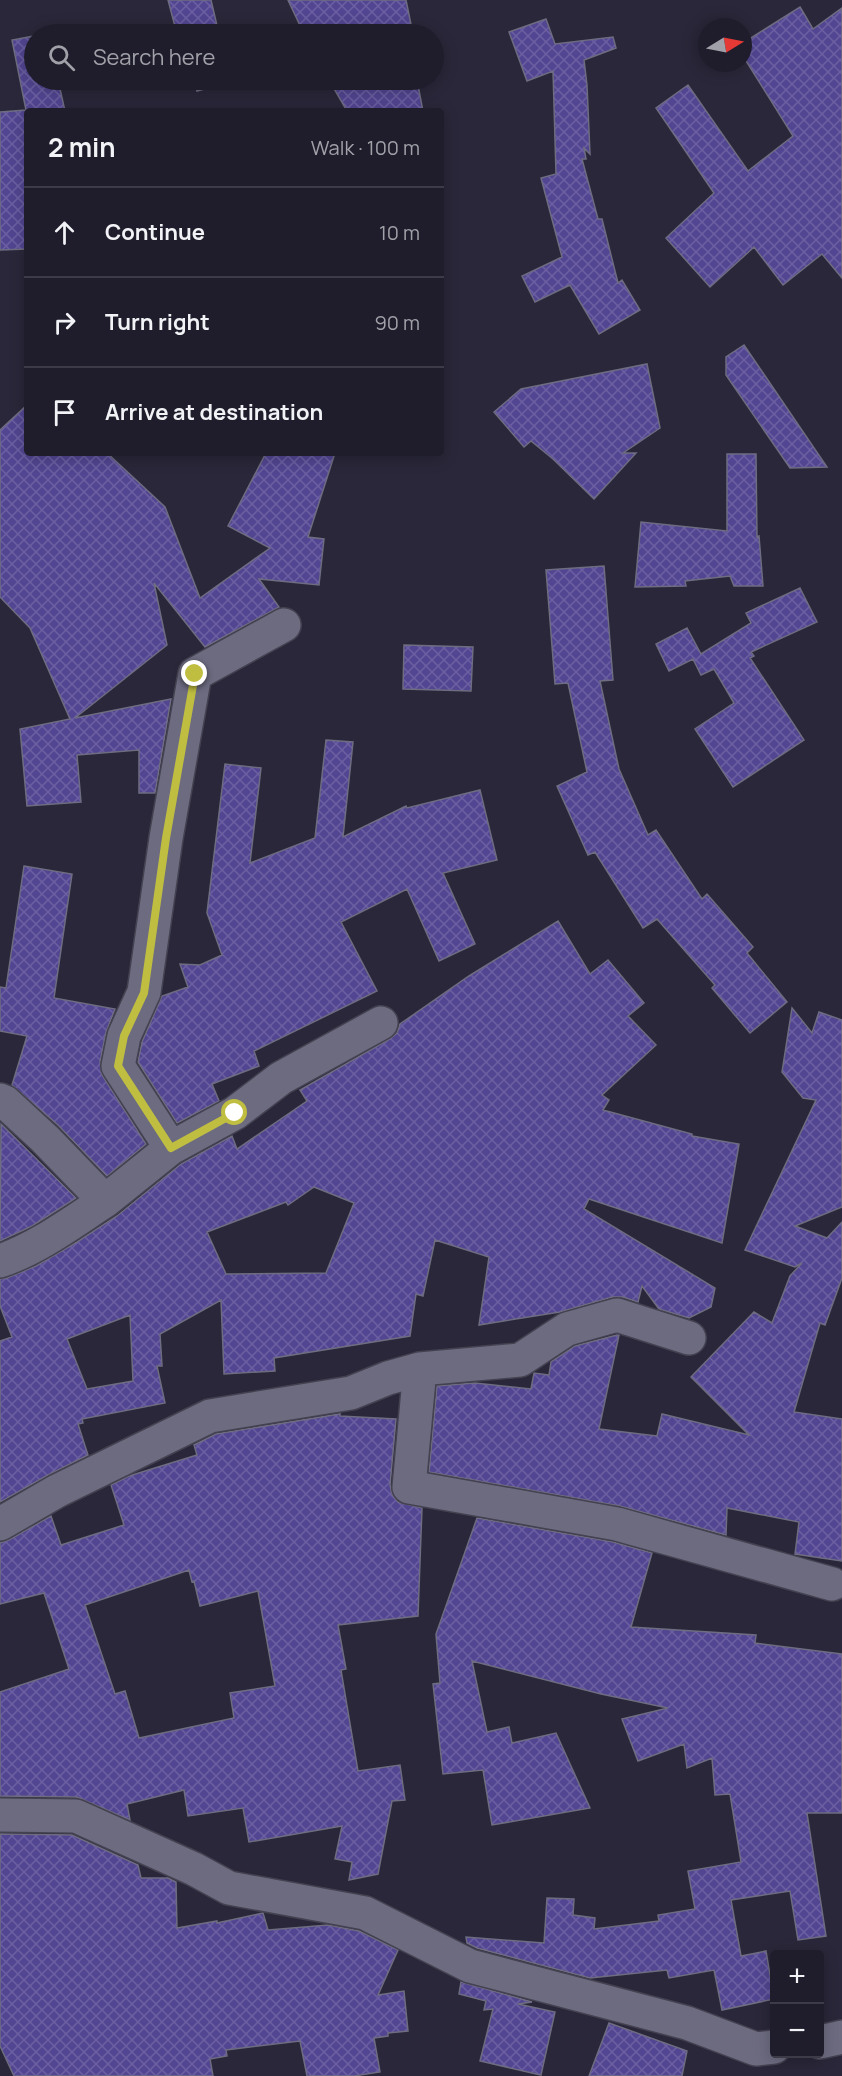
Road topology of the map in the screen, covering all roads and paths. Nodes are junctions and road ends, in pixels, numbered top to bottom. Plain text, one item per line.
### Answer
1 (284, 625) dead end
2 (381, 1023) dead end
3 (0, 1100) edge
4 (171, 1148) junction
5 (105, 1201) junction
6 (0, 1261) edge
7 (689, 1338) dead end
8 (420, 1369) junction
9 (0, 1524) edge
10 (832, 1584) dead end
11 (0, 1815) edge
12 (842, 2037) edge
13 (824, 2041) edge
14 (770, 2047) edge

1 - 4 street
2 - 4 street
3 - 5 street
4 - 5 street
5 - 6 street
7 - 8 street
8 - 9 street
8 - 10 street
11 - 14 street
12 - 13 street

